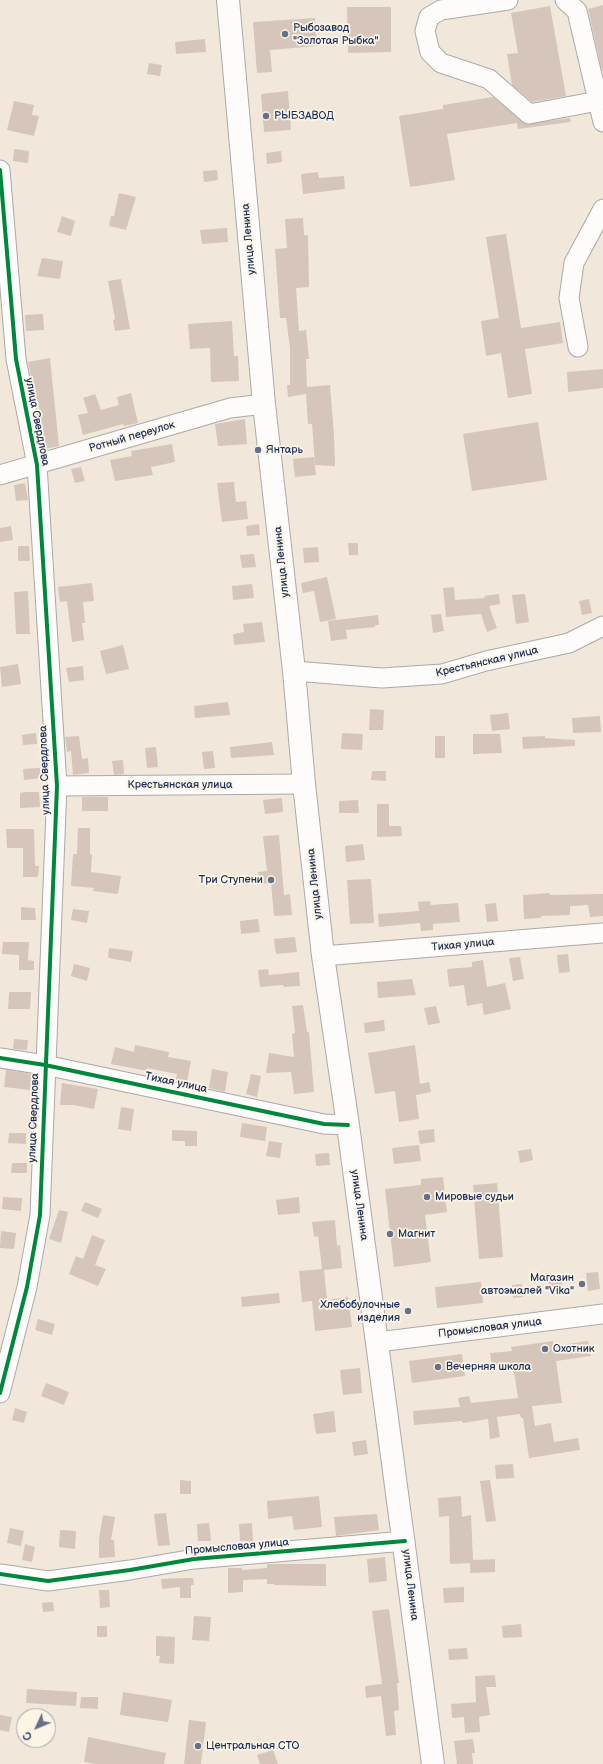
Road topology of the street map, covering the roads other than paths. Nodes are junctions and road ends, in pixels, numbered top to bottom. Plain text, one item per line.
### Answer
1 (228, 0) edge
2 (508, 0) edge
3 (565, 0) edge
4 (598, 101) junction
5 (603, 122) edge
6 (0, 170) edge
7 (603, 209) edge
8 (578, 347) dead end
9 (264, 404) junction
10 (37, 464) junction
11 (0, 475) edge
12 (603, 626) edge
13 (294, 671) junction
14 (304, 784) junction
15 (57, 786) junction
16 (603, 934) edge
17 (323, 956) junction
18 (0, 1058) edge
19 (45, 1064) junction
20 (348, 1125) junction
21 (603, 1314) edge
22 (378, 1342) junction
23 (0, 1393) edge
24 (405, 1542) junction
25 (0, 1574) edge
26 (434, 1764) edge

1 - 9 main road, улица Ленина
2 - 4 street
3 - 4 street
4 - 5 street
6 - 10 street, улица Свердлова
7 - 8 street
9 - 10 street, Ротный переулок
9 - 13 main road, улица Ленина
10 - 11 street, Ротный переулок
10 - 15 street, улица Свердлова
12 - 13 street, Крестьянская улица
13 - 14 main road, улица Ленина
14 - 15 street, Крестьянская улица
14 - 17 main road, улица Ленина
15 - 19 street, улица Свердлова
16 - 17 street, Тихая улица
17 - 20 main road, улица Ленина
18 - 19 street, Тихая улица
19 - 20 street, Тихая улица
19 - 23 street, улица Свердлова
20 - 22 main road, улица Ленина
21 - 22 street, Промысловая улица
22 - 24 main road, улица Ленина
24 - 25 street, Промысловая улица
24 - 26 main road, улица Ленина

